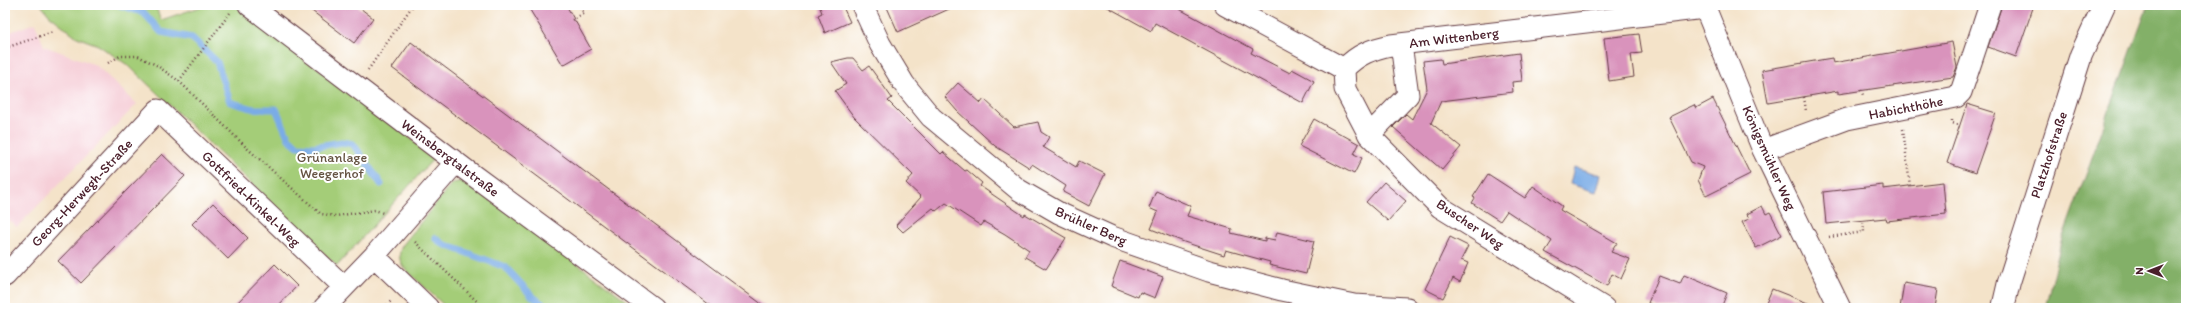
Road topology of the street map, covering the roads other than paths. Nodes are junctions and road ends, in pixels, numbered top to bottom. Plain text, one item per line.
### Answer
1 (862, 5) edge
2 (1225, 5) edge
3 (1990, 5) edge
4 (2104, 5) edge
5 (1704, 6) edge
6 (241, 7) edge
7 (1401, 44) junction
8 (1344, 69) junction
9 (158, 110) joint
10 (1369, 135) junction
11 (1763, 150) junction
12 (456, 162) junction
13 (374, 256) junction
14 (5, 276) edge
15 (344, 287) junction
16 (324, 308) edge
17 (428, 308) edge
18 (653, 308) edge
19 (1407, 308) edge
20 (1604, 308) edge
21 (1840, 308) edge
22 (2003, 308) edge

1 - 19 street, Brühler Berg
2 - 8 street
3 - 11 street, Habichthöhe
4 - 22 main road, Platzhofstraße
5 - 7 street, Am Wittenberg
5 - 11 street, Königsmühler Weg
6 - 12 street, Weinsbergtalstraße
7 - 8 street, Am Wittenberg
7 - 10 street
8 - 10 street, Buscher Weg
9 - 14 street, Georg-Herwegh-Straße
9 - 15 street, Gottfried-Kinkel-Weg
10 - 20 street, Buscher Weg
11 - 21 street, Königsmühler Weg
12 - 13 street
12 - 18 street, Weinsbergtalstraße
13 - 15 street
13 - 17 street
15 - 16 street

